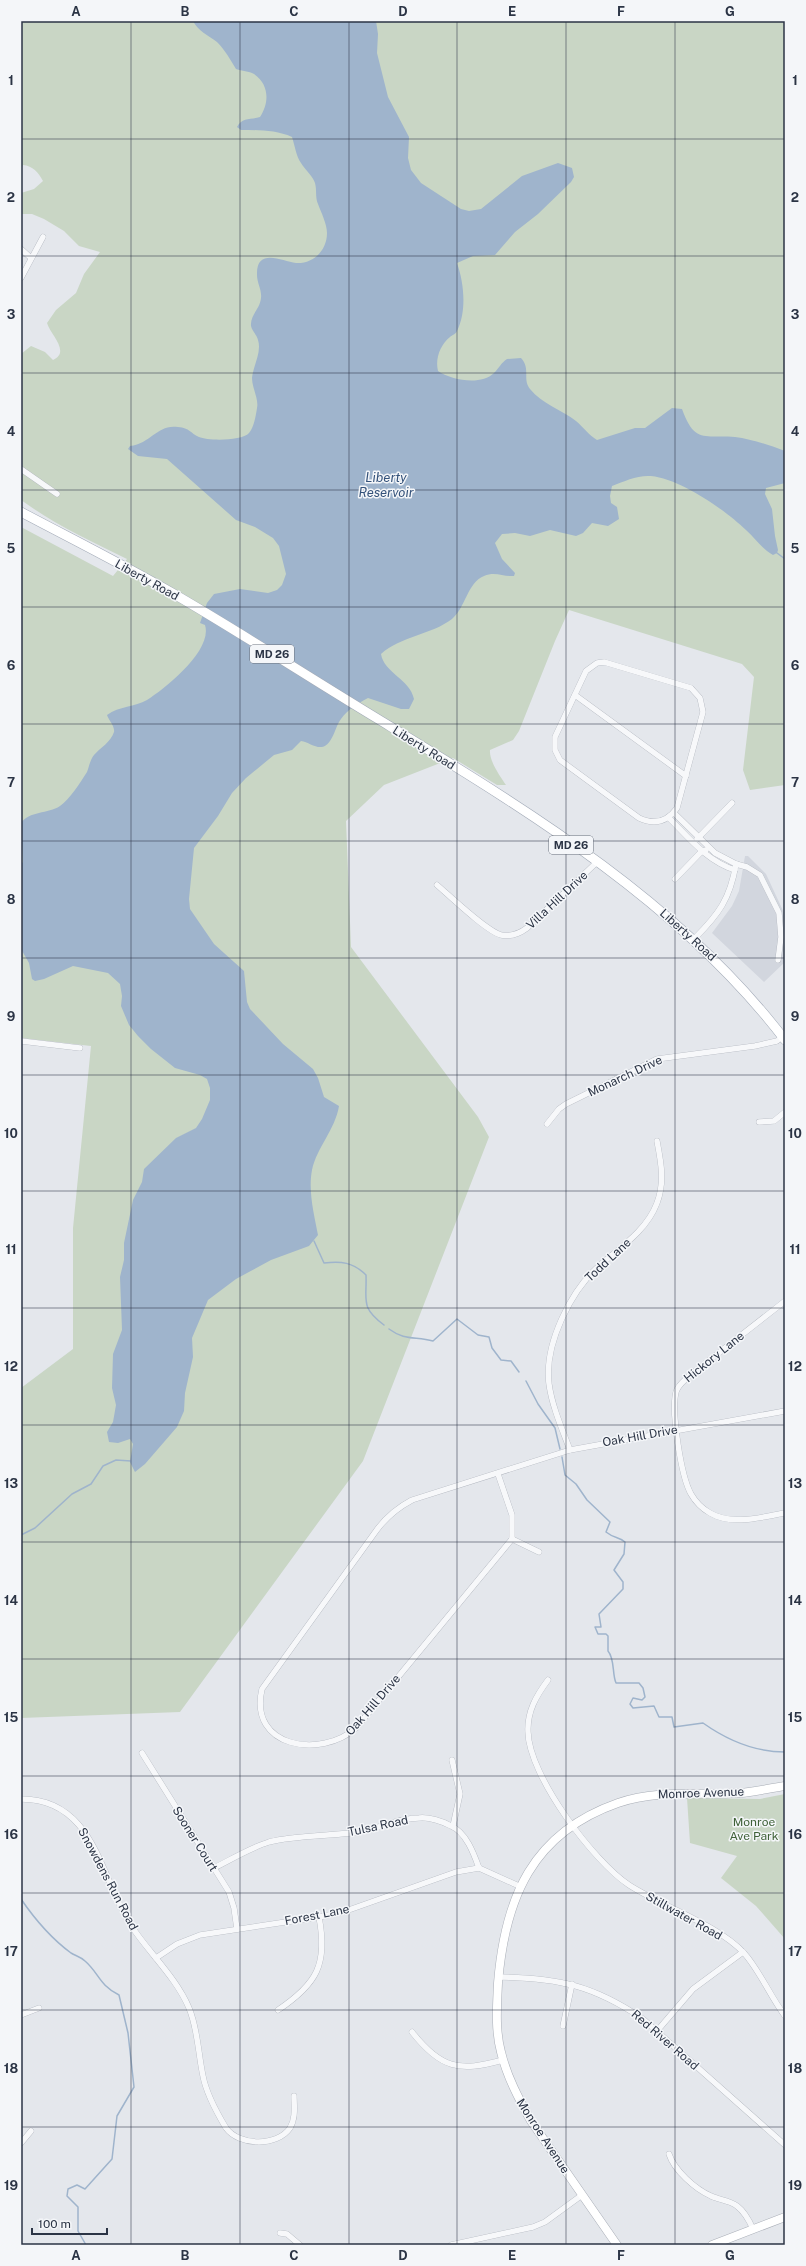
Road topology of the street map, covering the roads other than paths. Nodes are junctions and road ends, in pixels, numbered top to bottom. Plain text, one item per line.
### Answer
1 (43, 237) dead end
2 (21, 249) edge
3 (31, 258) junction
4 (21, 278) edge
5 (21, 470) edge
6 (57, 494) dead end
7 (21, 512) edge
8 (575, 695) junction
9 (686, 776) junction
10 (732, 803) dead end
11 (674, 813) junction
12 (669, 818) junction
13 (696, 840) junction
14 (710, 849) junction
15 (702, 851) junction
16 (596, 863) junction
17 (735, 867) junction
18 (675, 879) dead end
19 (437, 885) dead end
20 (694, 939) junction
21 (778, 960) dead end
22 (784, 1038) edge
23 (21, 1041) edge
24 (80, 1048) dead end
25 (785, 1112) edge
26 (760, 1122) dead end
27 (547, 1124) dead end
28 (657, 1141) dead end
29 (785, 1301) edge
30 (785, 1411) edge
31 (676, 1430) junction
32 (570, 1450) junction
33 (498, 1474) junction
34 (785, 1513) edge
35 (512, 1539) junction
36 (539, 1552) dead end
37 (548, 1680) dead end
38 (142, 1753) dead end
39 (452, 1760) dead end
40 (785, 1786) edge
41 (21, 1800) edge
42 (573, 1825) junction
43 (453, 1826) junction
44 (214, 1868) junction
45 (478, 1868) junction
46 (519, 1886) junction
47 (319, 1917) junction
48 (237, 1929) junction
49 (743, 1952) junction
50 (156, 1958) junction
51 (499, 1977) junction
52 (572, 1984) junction
53 (39, 2008) dead end
54 (278, 2010) dead end
55 (21, 2015) edge
56 (785, 2016) edge
57 (563, 2026) dead end
58 (657, 2031) junction
59 (412, 2032) dead end
60 (503, 2060) junction
61 (294, 2096) dead end
62 (31, 2131) dead end
63 (21, 2143) edge
64 (785, 2145) edge
65 (669, 2154) dead end
66 (582, 2195) junction
67 (785, 2217) edge
68 (753, 2229) junction
69 (280, 2233) dead end
70 (300, 2245) edge
71 (451, 2245) edge
72 (617, 2245) edge
73 (712, 2245) edge

1 - 3 street
2 - 3 street
3 - 4 street
5 - 6 street
7 - 16 main road, Liberty Road / MD 26
8 - 9 street
8 - 9 street
8 - 12 street
9 - 11 street
10 - 13 street
11 - 12 street
11 - 13 street
12 - 13 street
13 - 14 street
13 - 15 street
14 - 15 street
14 - 17 street
15 - 17 street
15 - 18 street
16 - 19 street, Villa Hill Drive
16 - 20 main road, Liberty Road / MD 26
17 - 20 street
17 - 21 street
20 - 22 main road, Liberty Road / MD 26
22 - 27 street, Monarch Drive
23 - 24 street
25 - 26 street
28 - 32 street, Todd Lane
29 - 31 street, Hickory Lane
30 - 31 street, Oak Hill Drive
31 - 32 street, Oak Hill Drive
31 - 34 street, Hickory Lane
32 - 33 street, Oak Hill Drive
33 - 35 street
33 - 35 street, Oak Hill Drive
35 - 36 street
37 - 42 street, Stillwater Road
38 - 44 street, Sooner Court
39 - 43 street
40 - 42 street, Monroe Avenue
41 - 50 street, Snowdens Run Road
42 - 46 street, Monroe Avenue
42 - 49 street, Stillwater Road
43 - 44 street, Tulsa Road
43 - 45 street
44 - 48 street, Sooner Court
45 - 46 street
45 - 47 street, Forest Lane
46 - 51 street, Monroe Avenue
47 - 48 street, Forest Lane
47 - 54 street
48 - 50 street, Forest Lane
49 - 56 street, Stillwater Road
49 - 58 street
50 - 61 street, Snowdens Run Road
51 - 52 street, Red River Road
51 - 60 street, Monroe Avenue
52 - 57 street
52 - 58 street, Red River Road
53 - 55 street
58 - 64 street, Red River Road
59 - 60 street
60 - 66 street, Monroe Avenue
62 - 63 street
65 - 68 street
66 - 71 street
66 - 72 street, Monroe Avenue
67 - 68 street
68 - 73 street
69 - 70 street

